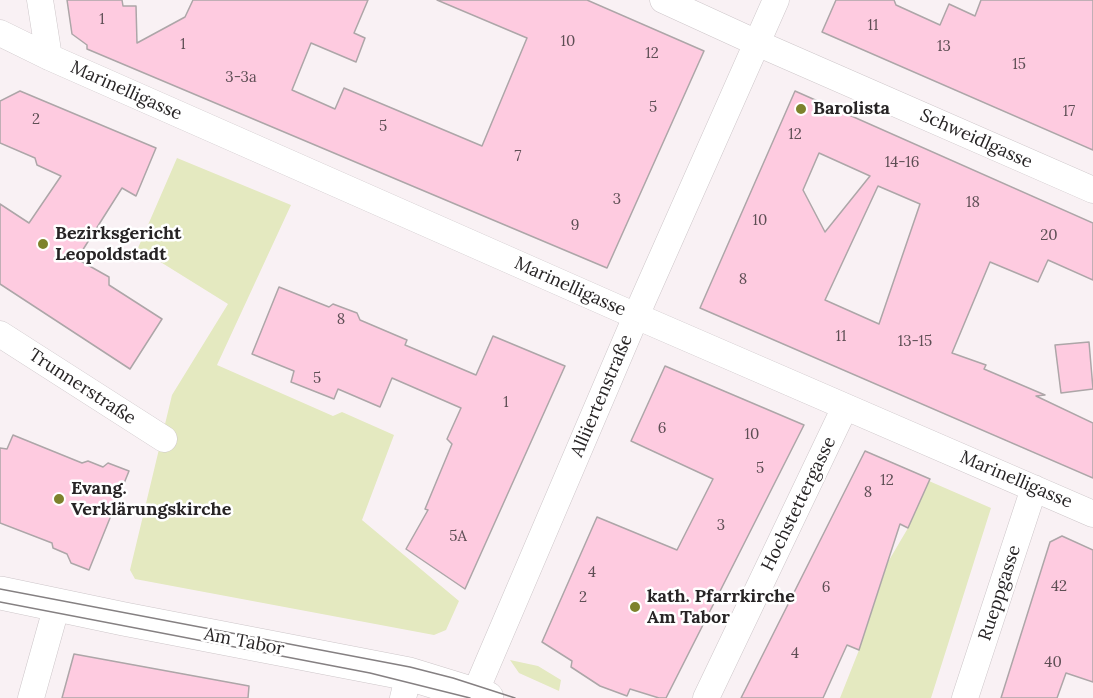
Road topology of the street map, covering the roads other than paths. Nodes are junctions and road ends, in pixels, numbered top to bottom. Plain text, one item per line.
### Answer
1 (40, 0) edge
2 (663, 0) edge
3 (776, 0) edge
4 (0, 33) edge
5 (757, 43) junction
6 (49, 57) junction
7 (1093, 190) edge
8 (636, 316) junction
9 (0, 334) edge
10 (845, 406) junction
11 (164, 439) dead end
12 (1034, 488) junction
13 (1093, 514) edge
14 (0, 593) edge
15 (57, 605) junction
16 (406, 686) edge
17 (481, 696) edge
18 (31, 698) edge
19 (706, 698) edge
20 (965, 698) edge

1 - 6 street, Marinelligasse
2 - 5 street, Schweidlgasse
3 - 5 street, Alliiertenstraße
4 - 6 street, Marinelligasse
5 - 7 street, Schweidlgasse
5 - 8 street, Alliiertenstraße
6 - 8 street, Marinelligasse
8 - 10 street, Marinelligasse
8 - 17 street, Alliiertenstraße
9 - 11 street, Trunnerstraße
10 - 12 street, Marinelligasse
10 - 19 street, Hochstettergasse
12 - 13 street, Marinelligasse
12 - 20 street, Rueppgasse
14 - 15 street, Am Tabor
15 - 16 street, Am Tabor
15 - 18 street
16 - 17 street, Am Tabor

